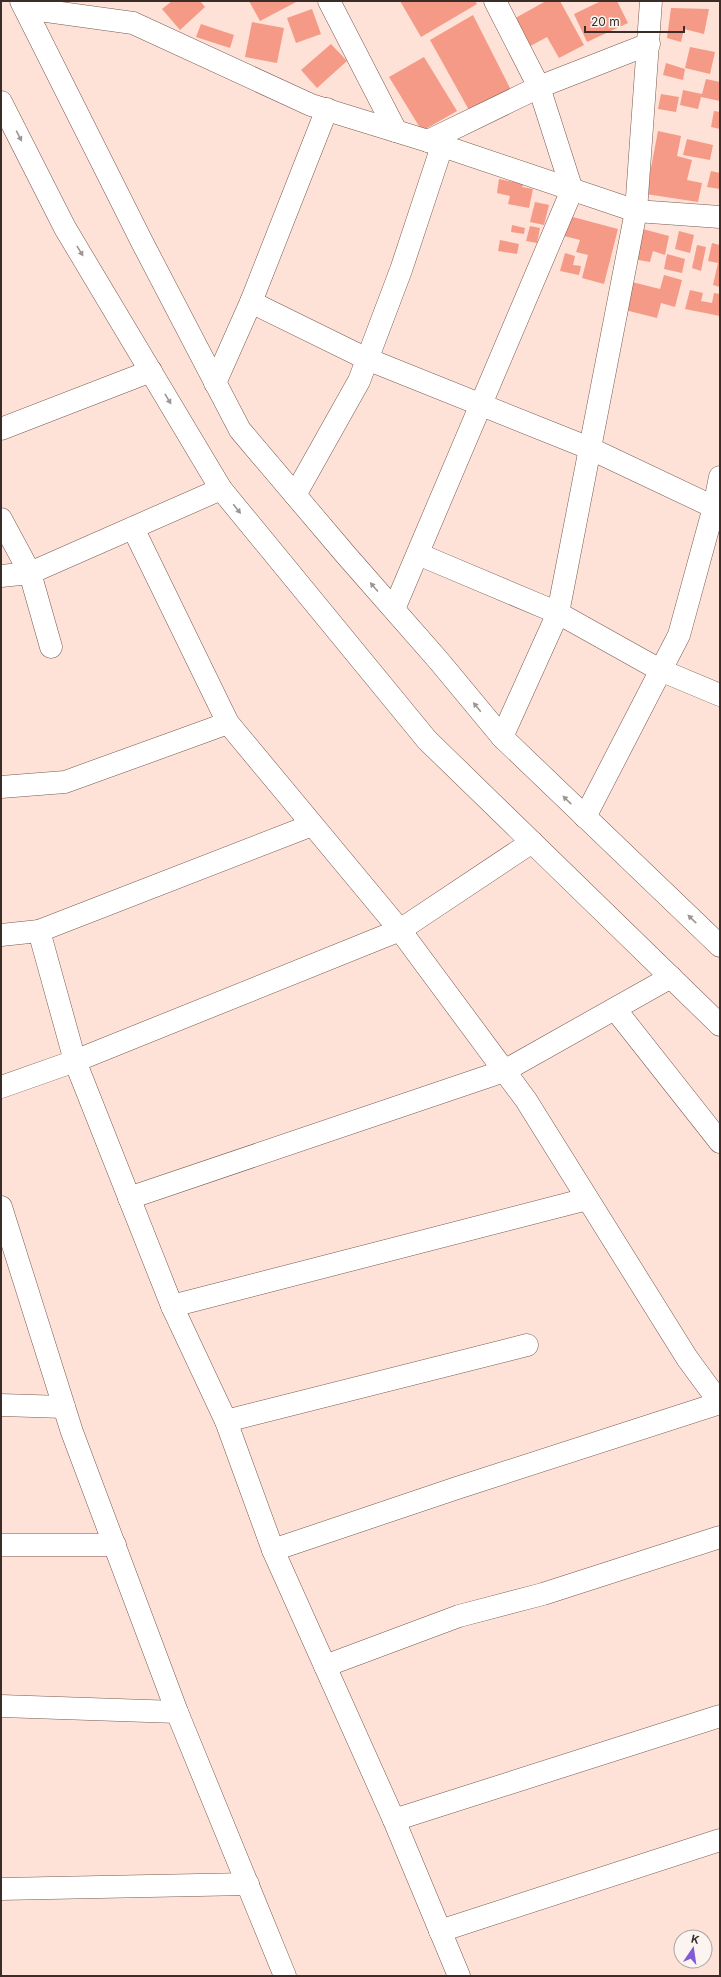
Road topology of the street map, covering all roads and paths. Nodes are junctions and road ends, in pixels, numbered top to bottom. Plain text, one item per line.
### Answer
1 (329, 1) edge
2 (495, 1) edge
3 (651, 1) edge
4 (23, 5) edge
5 (649, 44) junction
6 (539, 87) junction
7 (1, 102) edge
8 (327, 109) junction
9 (396, 131) junction
10 (435, 144) junction
11 (572, 190) junction
12 (636, 211) junction
13 (720, 218) edge
14 (252, 302) junction
15 (368, 358) junction
16 (151, 371) junction
17 (215, 383) junction
18 (481, 404) junction
19 (1, 429) edge
20 (589, 448) junction
21 (720, 477) edge
22 (221, 489) junction
23 (296, 495) junction
24 (717, 508) edge
25 (1, 519) edge
26 (133, 528) junction
27 (418, 554) junction
28 (30, 573) junction
29 (1, 576) edge
30 (394, 609) junction
31 (558, 613) junction
32 (51, 647) dead end
33 (660, 670) junction
34 (720, 695) edge
35 (228, 723) junction
36 (502, 737) junction
37 (1, 787) edge
38 (585, 817) junction
39 (312, 825) junction
40 (532, 842) junction
41 (38, 930) junction
42 (400, 930) junction
43 (1, 935) edge
44 (720, 946) edge
45 (671, 977) junction
46 (615, 1009) junction
47 (720, 1025) edge
48 (75, 1061) junction
49 (504, 1071) junction
50 (1, 1087) edge
51 (720, 1142) edge
52 (129, 1198) junction
53 (588, 1199) junction
54 (1, 1207) edge
55 (172, 1306) junction
56 (527, 1345) dead end
57 (719, 1399) edge
58 (1, 1405) edge
59 (64, 1407) junction
60 (226, 1421) junction
61 (720, 1537) edge
62 (1, 1544) edge
63 (115, 1545) junction
64 (273, 1550) junction
65 (324, 1666) junction
66 (1, 1706) edge
67 (177, 1712) junction
68 (720, 1716) edge
69 (394, 1820) junction
70 (720, 1840) edge
71 (248, 1884) junction
72 (1, 1889) edge
73 (440, 1931) junction
74 (285, 1976) edge
75 (459, 1976) edge

1 - 9 street
2 - 6 street
3 - 5 street
4 - 8 street
4 - 17 street
5 - 6 street
5 - 12 street
6 - 10 street
6 - 11 street
7 -> 16 street
8 - 9 street
8 - 14 street
9 - 10 street
10 - 11 street
10 - 15 street
11 - 12 street
11 - 18 street
12 - 13 street
12 - 20 street
14 - 15 street
14 - 17 street
15 - 18 street
15 - 23 street
16 - 19 street
16 -> 22 street
17 - 23 street
18 - 20 street
18 - 27 street
20 - 24 street
20 - 31 street
21 - 24 street
22 - 26 street
22 -> 40 street
30 -> 23 street
24 - 33 street
25 - 28 street
26 - 28 street
26 - 35 street
27 - 30 street
27 - 31 street
28 - 29 street
28 - 32 street
36 -> 30 street
31 - 33 street
31 - 36 street
33 - 34 street
33 - 38 street
35 - 37 street
35 - 39 street
38 -> 36 street
44 -> 38 street
39 - 41 street
39 - 42 street
40 - 42 street
40 - 45 street
41 - 43 street
41 - 48 street
42 - 48 street
42 - 49 street
45 - 46 street
45 - 47 street
46 - 49 street
46 - 51 street
48 - 50 street
48 - 52 street
49 - 52 street
49 - 53 street
52 - 55 street
53 - 55 street
53 - 57 street
54 - 59 street
55 - 60 street
56 - 60 street
57 - 64 street
58 - 59 street
59 - 63 street
60 - 64 street
61 - 65 street
62 - 63 street
63 - 67 street
64 - 65 street
65 - 69 street
66 - 67 street
67 - 71 street
68 - 69 street
69 - 73 street
70 - 73 street
71 - 72 street
71 - 74 street
73 - 75 street

